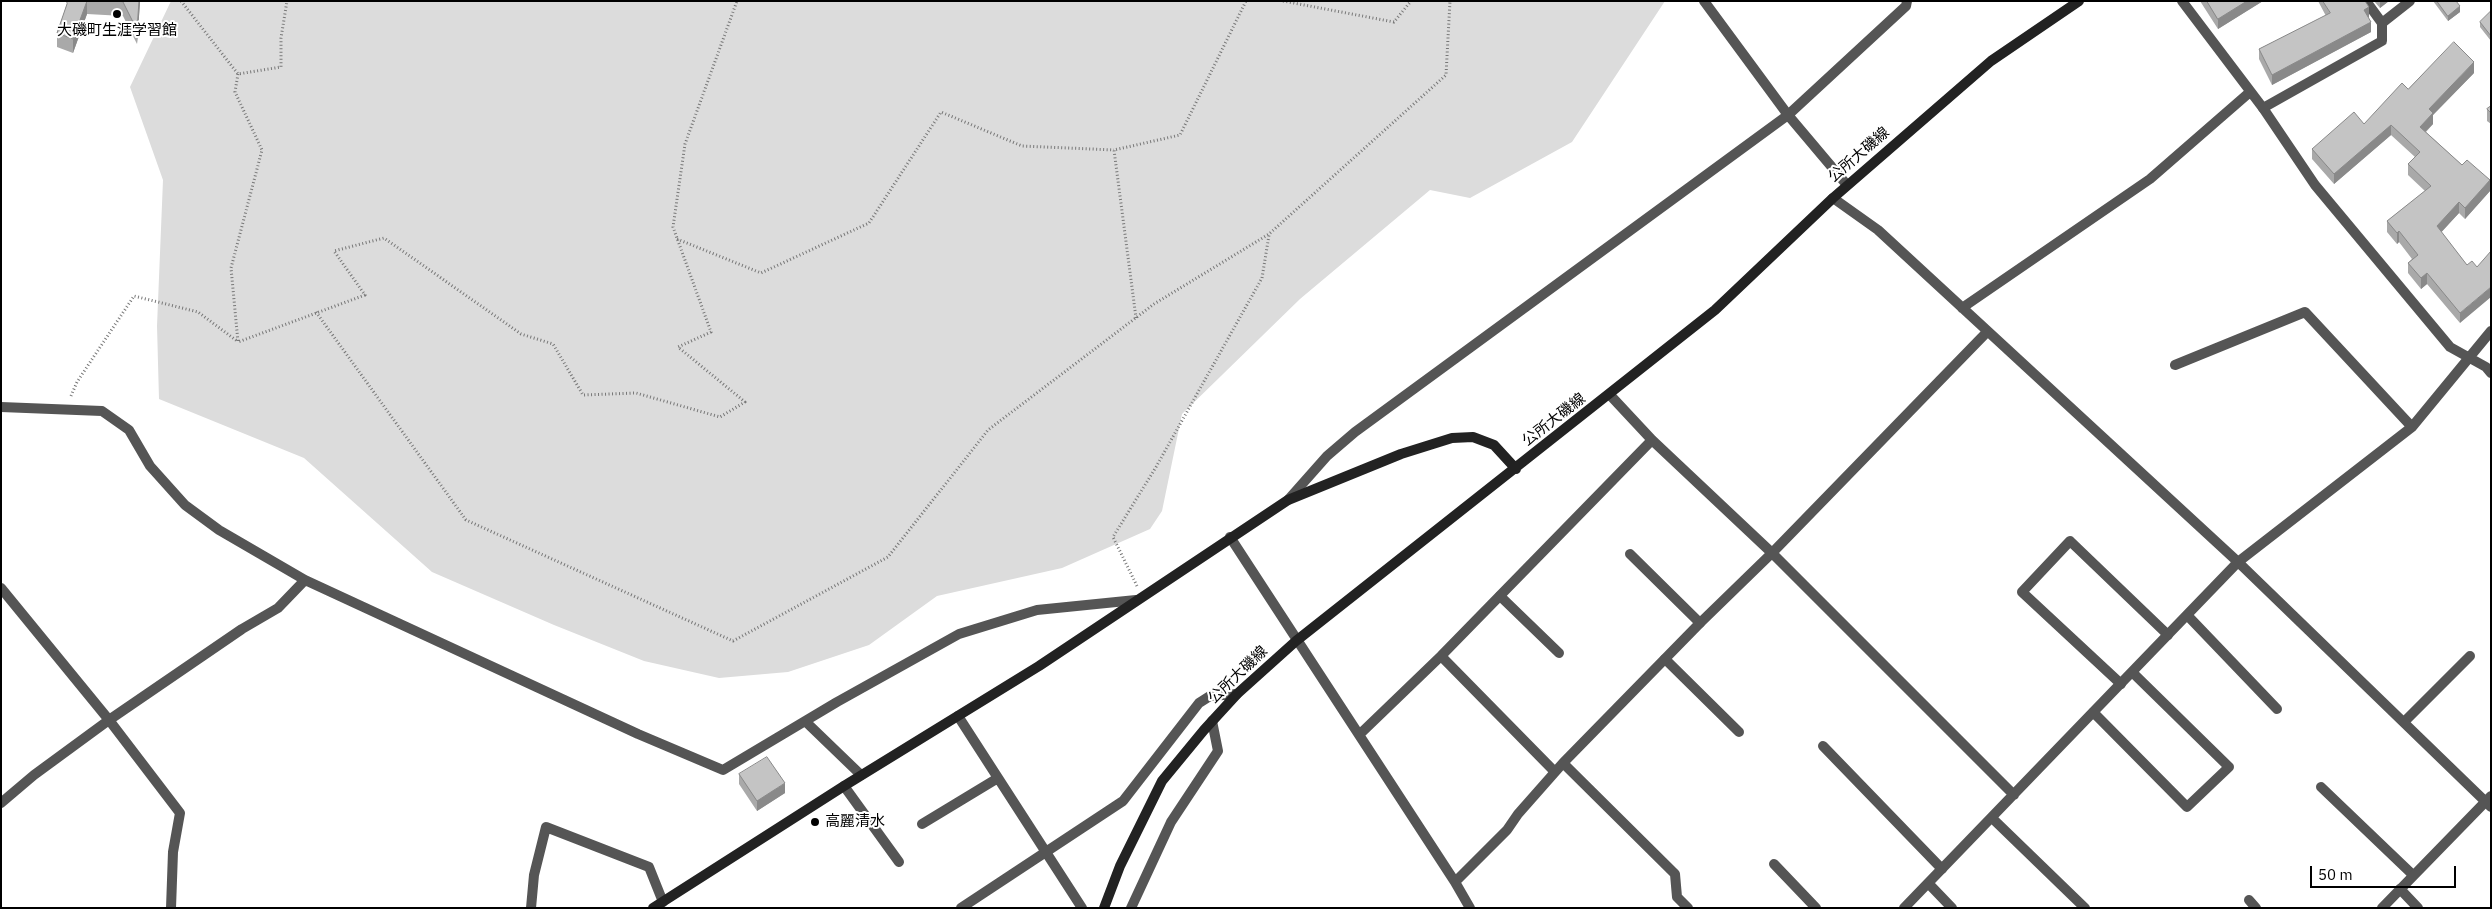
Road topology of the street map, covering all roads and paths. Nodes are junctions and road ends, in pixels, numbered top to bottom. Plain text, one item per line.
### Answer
1 (181, 1) edge
2 (287, 1) edge
3 (737, 1) edge
4 (1246, 1) edge
5 (1283, 1) edge
6 (1411, 1) edge
7 (1450, 1) edge
8 (1704, 1) edge
9 (1907, 1) edge
10 (2079, 1) edge
11 (2182, 1) edge
12 (2366, 1) edge
13 (2410, 1) edge
14 (2382, 23) junction
15 (238, 74) junction
16 (2250, 92) junction
17 (2263, 108) junction
18 (1788, 115) junction
19 (1114, 150) junction
20 (1847, 185) junction
21 (1833, 198) junction
22 (1269, 234) junction
23 (677, 239) junction
24 (1962, 308) junction
25 (316, 312) junction
26 (1136, 318) junction
27 (2491, 331) edge
28 (1987, 332) junction
29 (238, 342) junction
30 (2470, 359) junction
31 (2175, 365) dead end
32 (2491, 373) edge
33 (1610, 395) junction
34 (1, 407) edge
35 (66, 409) junction
36 (2412, 427) junction
37 (1652, 440) junction
38 (1516, 469) junction
39 (1288, 500) junction
40 (1230, 537) junction
41 (1772, 553) junction
42 (1630, 554) dead end
43 (2238, 562) junction
44 (305, 580) junction
45 (2, 592) edge
46 (1500, 596) junction
47 (1139, 598) junction
48 (2187, 615) junction
49 (1700, 623) junction
50 (2168, 635) junction
51 (1296, 641) junction
52 (1559, 653) dead end
53 (1440, 656) junction
54 (2470, 656) dead end
55 (1665, 659) junction
56 (2132, 672) junction
57 (2120, 684) junction
58 (1237, 694) junction
59 (2277, 708) dead end
60 (2093, 712) junction
61 (958, 716) junction
62 (108, 720) junction
63 (805, 721) junction
64 (1212, 721) junction
65 (2404, 722) junction
66 (1738, 732) dead end
67 (1360, 734) junction
68 (1824, 746) dead end
69 (1563, 763) junction
70 (1555, 772) junction
71 (861, 775) junction
72 (998, 778) junction
73 (844, 786) junction
74 (2321, 786) dead end
75 (2014, 795) junction
76 (2489, 801) edge
77 (1, 803) edge
78 (1992, 818) junction
79 (922, 824) dead end
80 (1046, 854) junction
81 (899, 862) dead end
82 (1774, 864) dead end
83 (1942, 868) junction
84 (2413, 876) junction
85 (1455, 882) junction
86 (1928, 883) junction
87 (2400, 889) junction
88 (663, 902) junction
89 (171, 908) edge
90 (531, 908) edge
91 (653, 908) edge
92 (961, 908) edge
93 (1082, 908) edge
94 (1104, 908) edge
95 (1131, 908) edge
96 (1470, 908) edge
97 (1688, 908) edge
98 (1816, 908) edge
99 (1904, 908) edge
100 (1952, 908) edge
101 (2085, 908) edge
102 (2382, 908) edge
103 (2418, 908) edge

1 - 15 path
2 - 15 path
3 - 23 path
4 - 19 path
5 - 6 path
7 - 22 path
8 - 18 street
9 - 18 street
10 - 20 main road, 公所大磯線
11 - 16 street
12 - 14 street
13 - 14 street
14 - 17 street
15 - 29 path
16 - 17 street
16 - 24 street
17 - 30 street
18 - 20 street
18 - 39 street
19 - 23 path
19 - 26 path
20 - 21 main road, 公所大磯線
21 - 24 street
21 - 33 main road, 公所大磯線
22 - 26 path
22 - 47 path
23 - 25 path
24 - 28 street
25 - 26 path
25 - 29 path
27 - 30 street
28 - 41 street
28 - 43 street
29 - 35 path
30 - 32 street
30 - 36 street
31 - 36 street
33 - 37 street
33 - 38 main road, 公所大磯線
34 - 35 street
35 - 44 street
36 - 43 street
37 - 41 street
37 - 46 street
38 - 39 main road
38 - 51 main road, 公所大磯線
39 - 40 main road
40 - 47 main road
40 - 51 street
41 - 49 street
41 - 75 street
42 - 49 street
43 - 48 street
43 - 65 street
44 - 62 street
44 - 63 street
45 - 62 street
46 - 52 street
46 - 53 street
47 - 61 main road
47 - 63 street
48 - 50 street
48 - 59 street
49 - 55 street
50 - 56 street
50 - 57 street
51 - 58 main road, 公所大磯線
51 - 67 street
53 - 67 street
53 - 70 street
54 - 65 street
55 - 66 street
55 - 69 street
56 - 57 street
56 - 60 street
57 - 60 street
58 - 64 main road, 公所大磯線
58 - 80 street
60 - 75 street
61 - 71 main road
61 - 72 street
62 - 77 street
62 - 89 street
63 - 71 street
64 - 94 main road, 公所大磯線
64 - 95 street
65 - 76 street
67 - 85 street
68 - 83 street
69 - 70 street
69 - 97 street
70 - 85 street
71 - 73 main road
72 - 79 street
72 - 80 street
73 - 81 street
73 - 88 main road
74 - 84 street
75 - 78 street
76 - 84 street
78 - 83 street
78 - 101 street
80 - 92 street
80 - 93 street
82 - 98 street
83 - 86 street
84 - 87 street
85 - 96 street
86 - 99 street
86 - 100 street
87 - 102 street
87 - 103 street
88 - 90 street
88 - 91 main road

